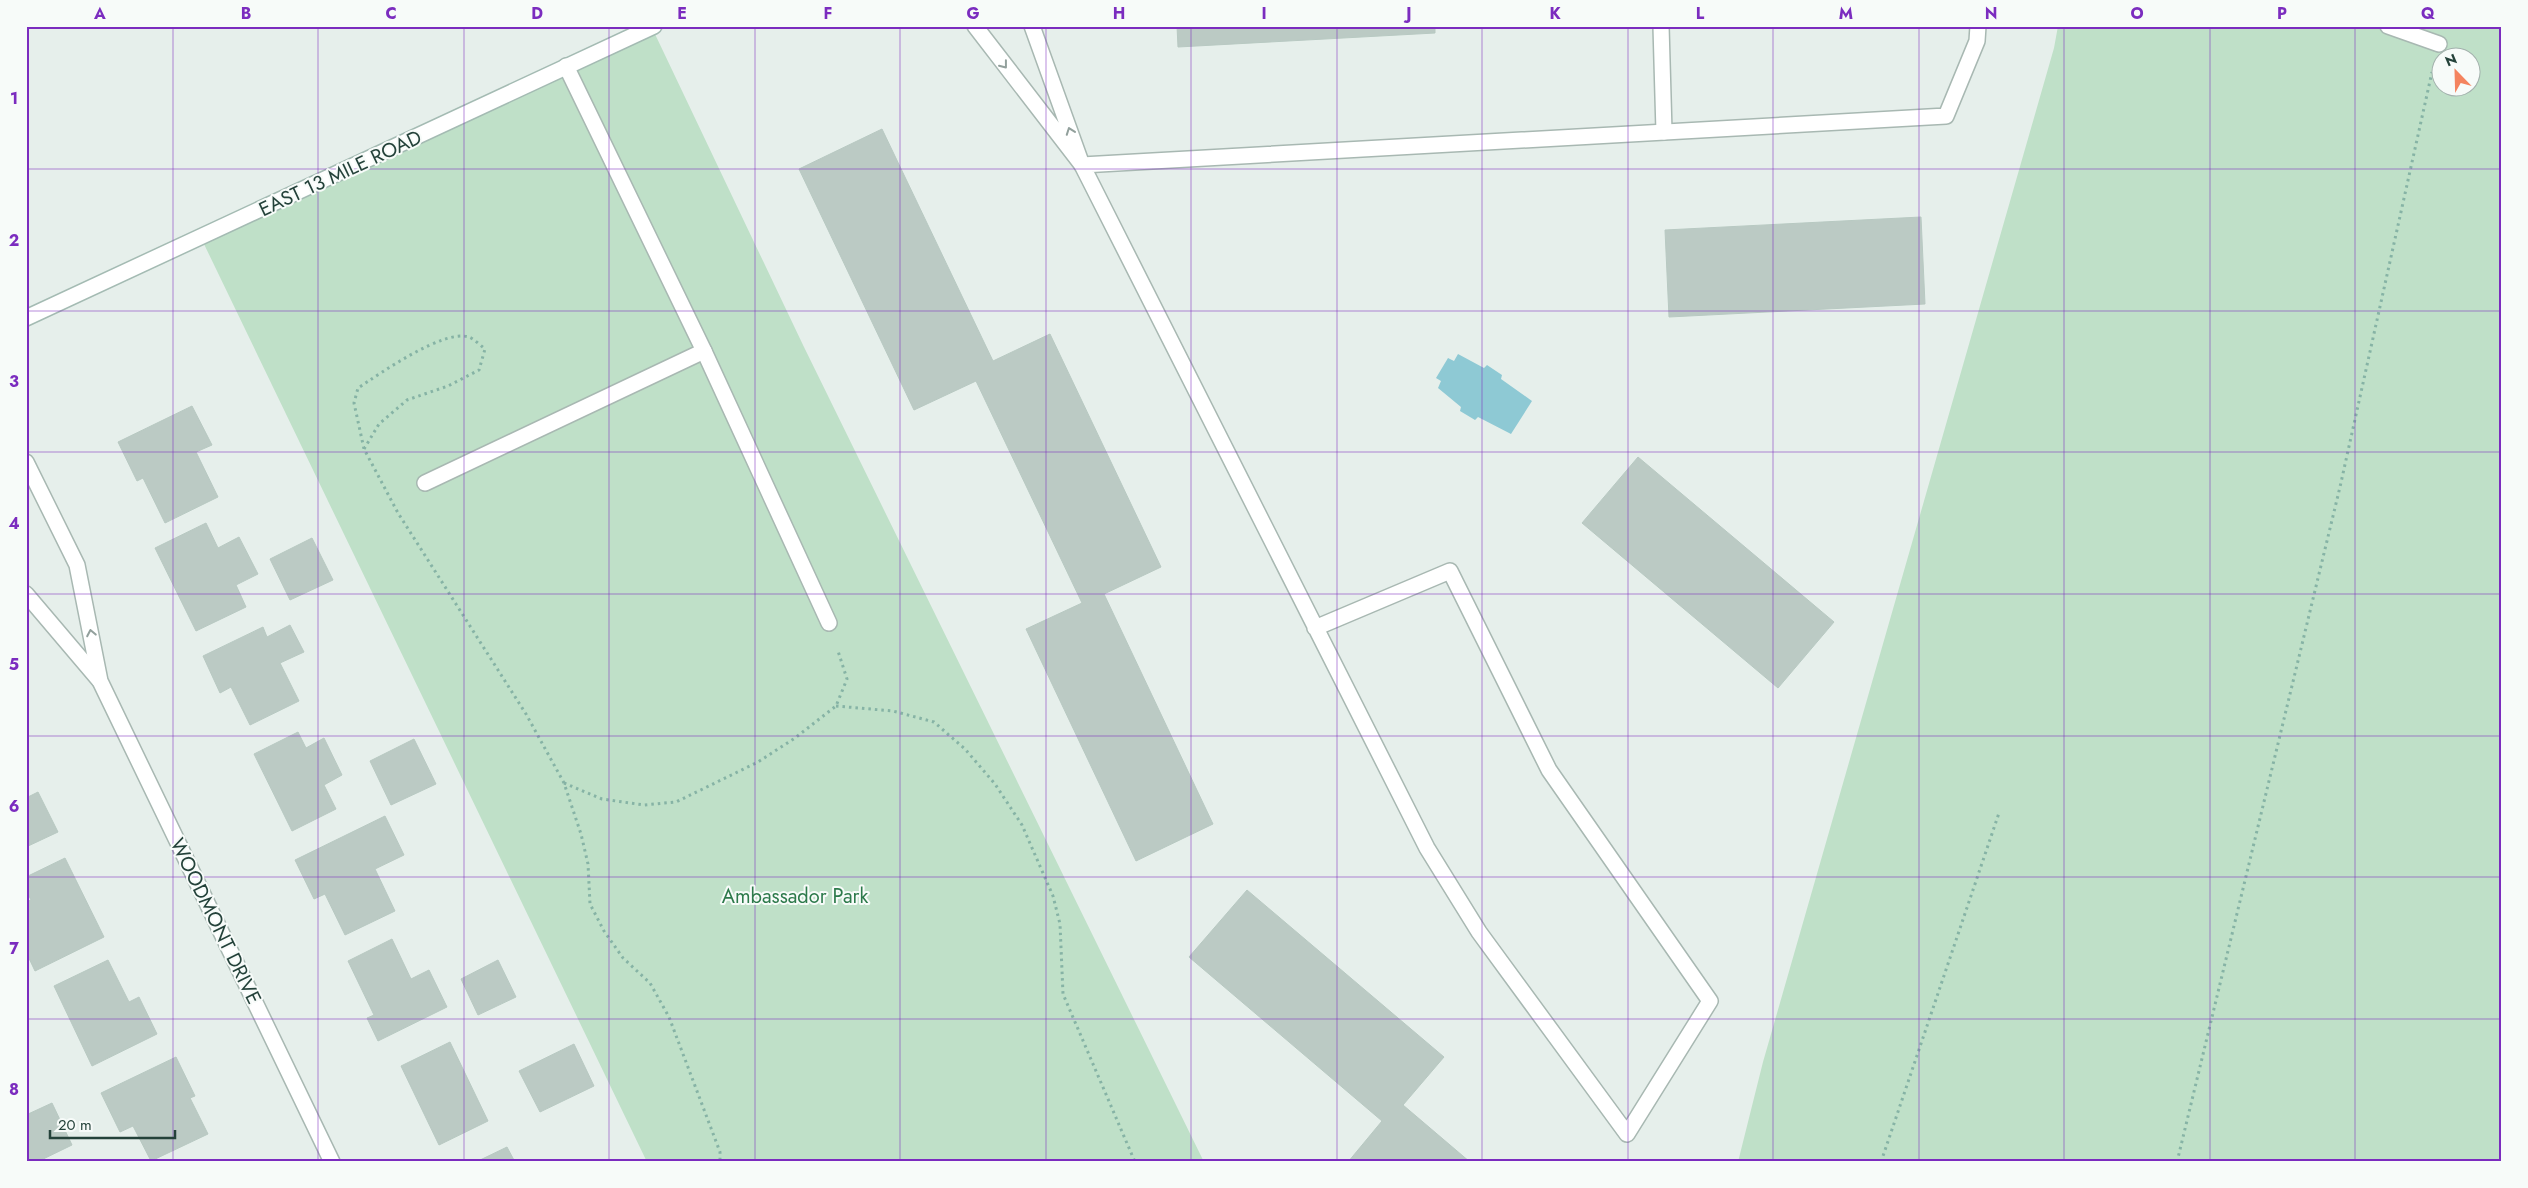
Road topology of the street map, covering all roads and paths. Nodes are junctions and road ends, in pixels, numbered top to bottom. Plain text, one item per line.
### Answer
1 (975, 26) edge
2 (1032, 26) edge
3 (1661, 26) edge
4 (1978, 26) edge
5 (2388, 26) edge
6 (650, 27) edge
7 (2439, 44) joint
8 (566, 66) junction
9 (1664, 132) junction
10 (1082, 165) junction
11 (26, 318) edge
12 (704, 351) junction
13 (364, 449) junction
14 (26, 462) edge
15 (425, 483) dead end
16 (26, 594) edge
17 (829, 623) joint
18 (1315, 628) junction
19 (100, 681) junction
20 (836, 706) junction
21 (564, 783) junction
22 (1998, 813) dead end
23 (332, 1162) edge
24 (720, 1162) edge
25 (1136, 1162) edge
26 (1881, 1162) edge
27 (2177, 1162) edge

1 -> 10 street
10 -> 2 street
3 - 9 street
4 - 9 street
5 - 7 street
6 - 8 street, EAST 13 MILE ROAD
7 - 27 path
8 - 11 street, EAST 13 MILE ROAD
8 - 12 street
9 - 10 street
10 - 18 street
12 - 15 street
12 - 17 street
13 - 13 path
13 - 21 path
19 -> 14 street, WOODMONT DRIVE
16 - 19 street, WOODMONT DRIVE
17 - 20 path
18 - 18 street
19 - 23 street, WOODMONT DRIVE
20 - 21 path
20 - 25 path
21 - 24 path
22 - 26 path

